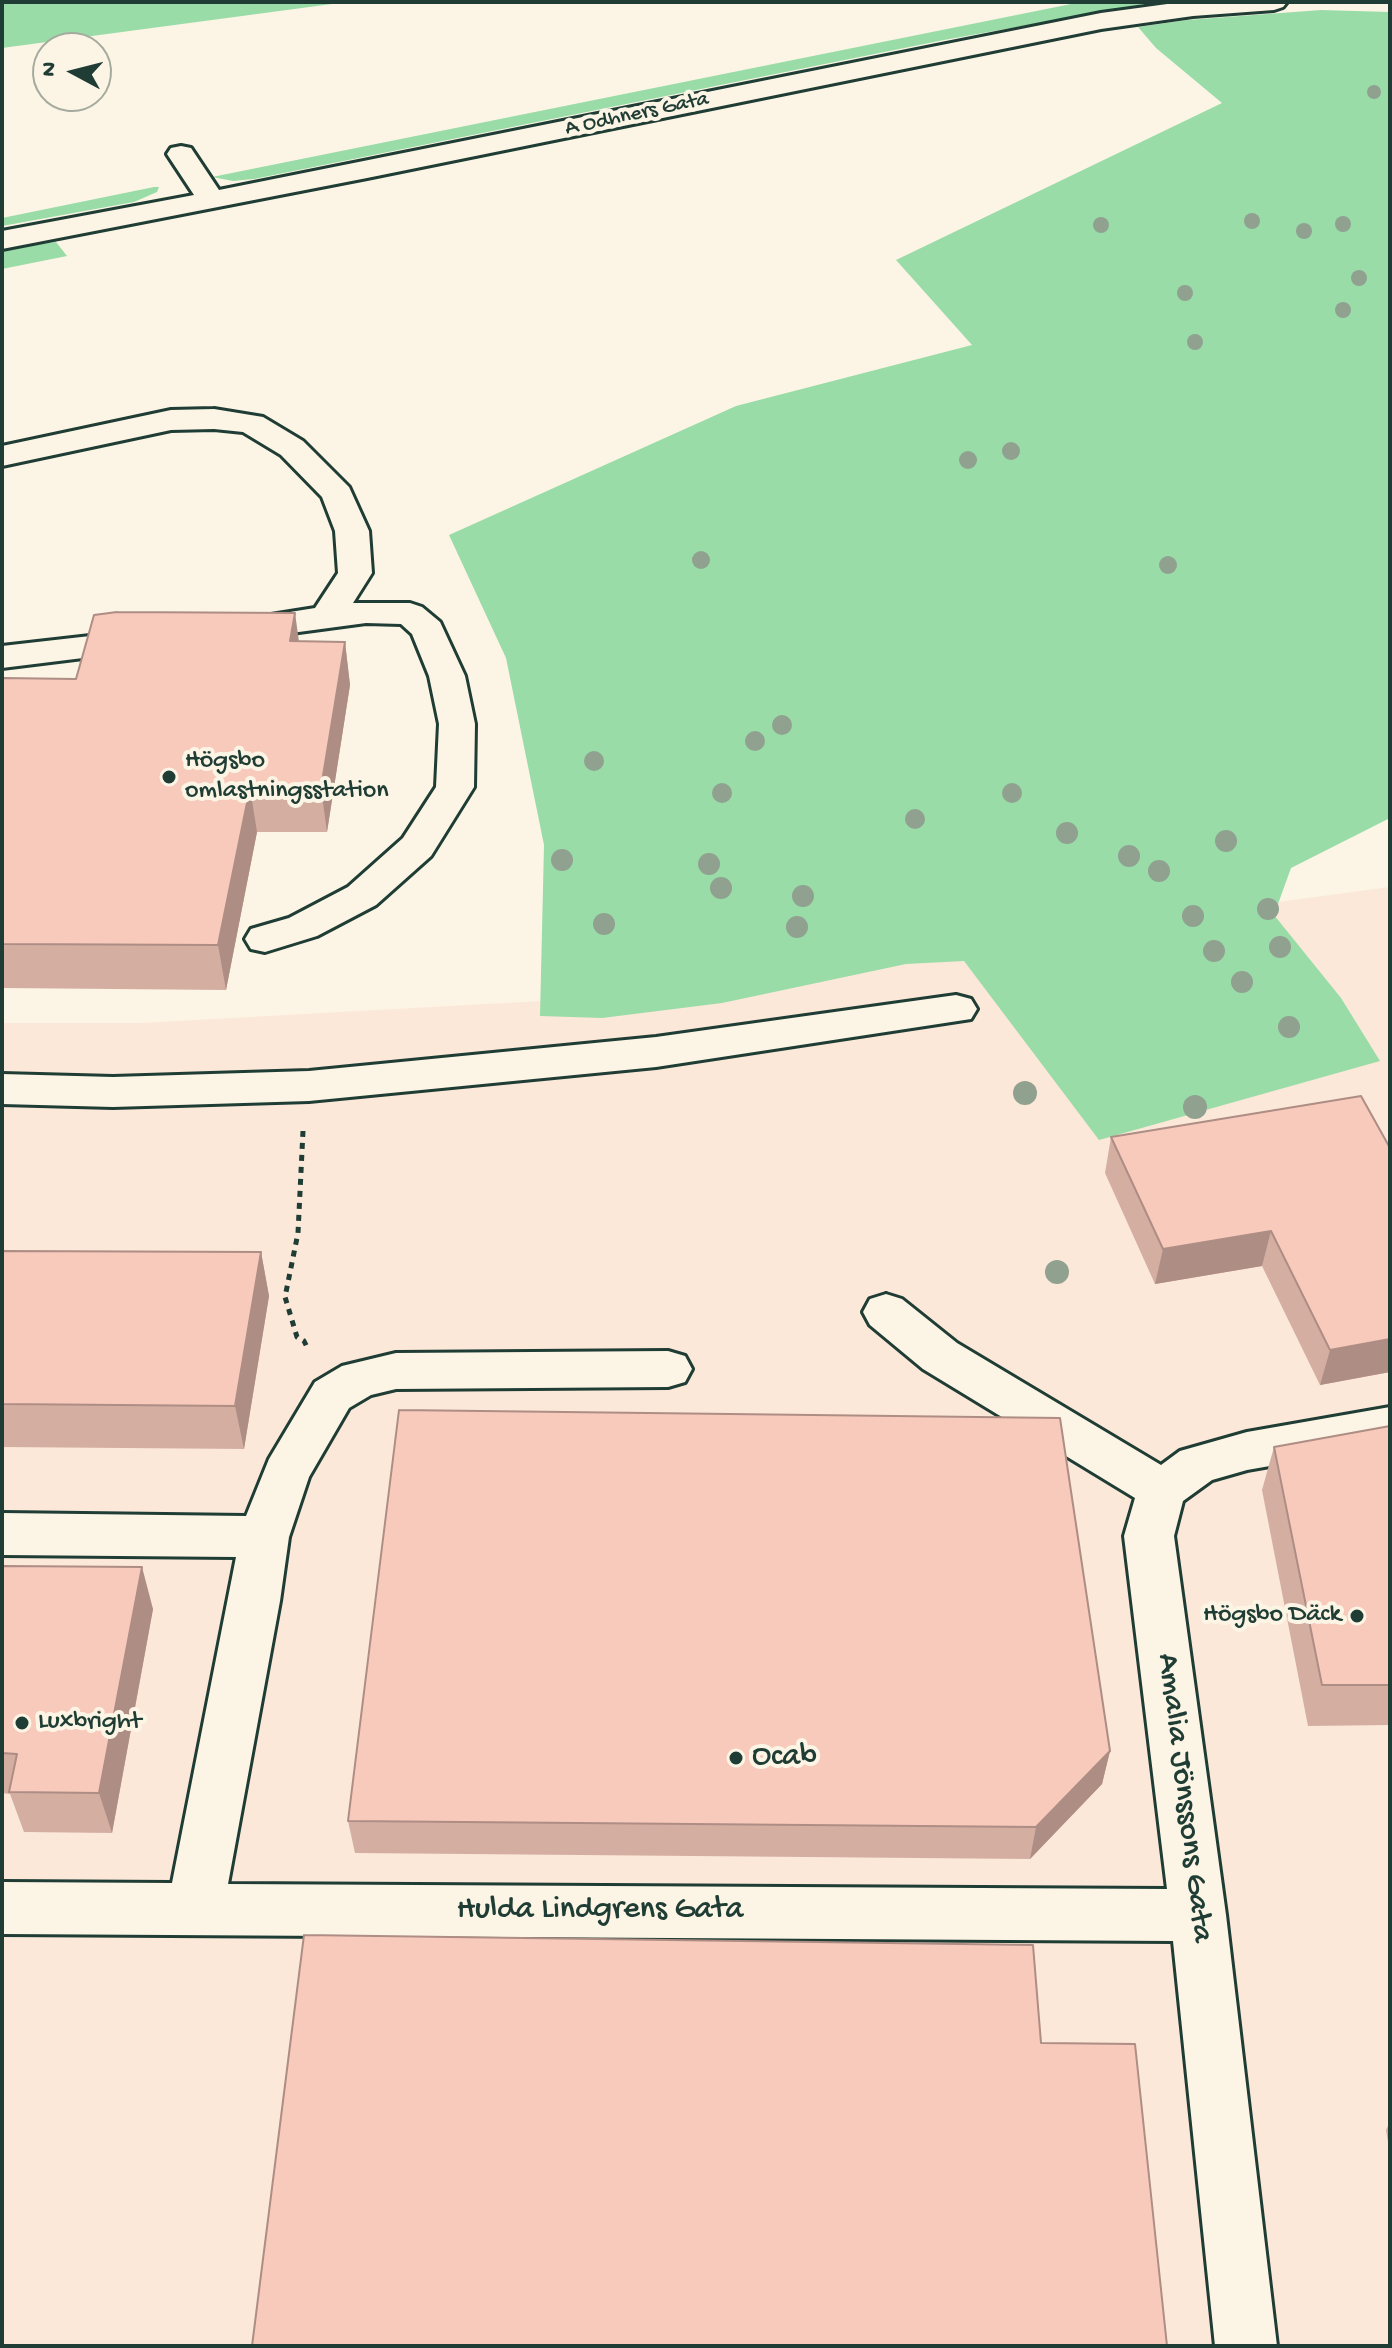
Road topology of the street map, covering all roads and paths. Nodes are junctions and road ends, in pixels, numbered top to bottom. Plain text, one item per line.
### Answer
1 (1274, 2) edge
2 (1190, 5) edge
3 (181, 154) dead end
4 (212, 200) junction
5 (2, 240) edge
6 (2, 456) edge
7 (326, 618) junction
8 (2, 657) edge
9 (265, 939) dead end
10 (956, 1009) dead end
11 (2, 1089) edge
12 (304, 1128) dead end
13 (285, 1297) dead end
14 (886, 1312) dead end
15 (668, 1369) dead end
16 (1390, 1426) edge
17 (1162, 1490) junction
18 (2, 1534) edge
19 (264, 1537) junction
20 (2, 1908) edge
21 (195, 1909) junction
22 (1198, 1915) junction
23 (1246, 2346) edge

1 - 2 street, A Odhners Gata
2 - 4 street, A Odhners Gata
3 - 4 street
4 - 5 street, A Odhners Gata
6 - 7 street
7 - 8 street
7 - 9 street
10 - 11 street
12 - 13 path
14 - 17 street
15 - 19 street
16 - 17 street
17 - 22 street, Amalia Jönssons Gata
18 - 19 street
19 - 21 street
20 - 21 street, Hulda Lindgrens Gata
21 - 22 street, Hulda Lindgrens Gata
22 - 23 street, Amalia Jönssons Gata

